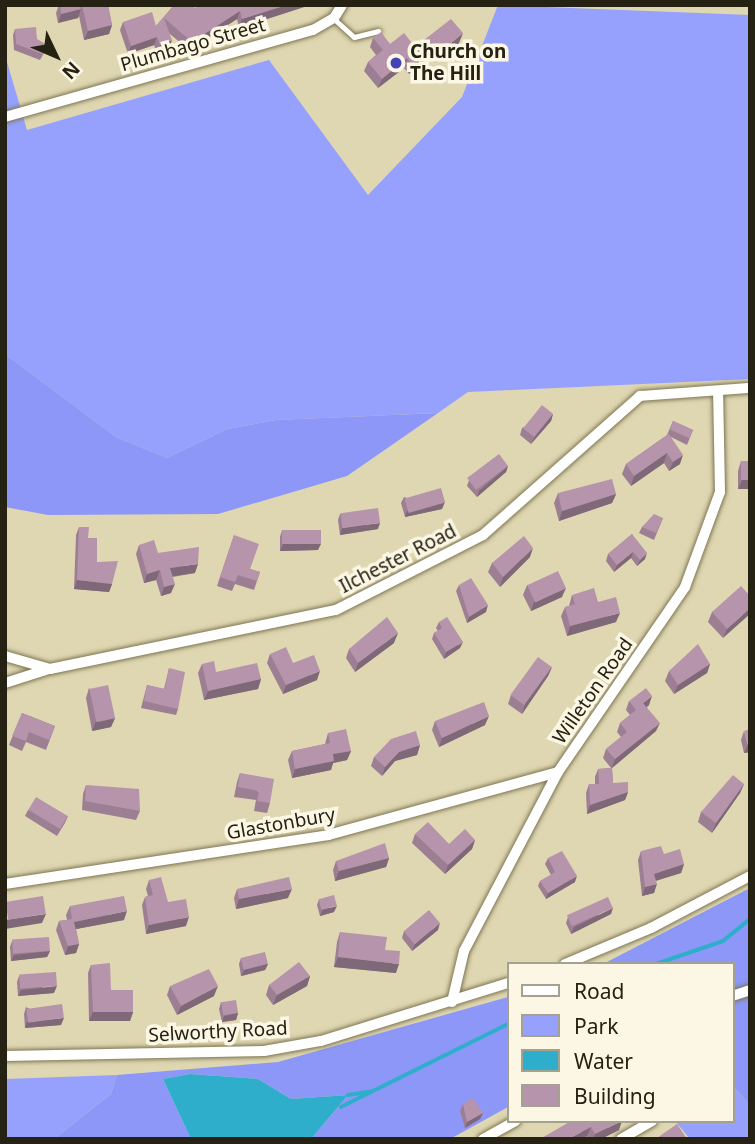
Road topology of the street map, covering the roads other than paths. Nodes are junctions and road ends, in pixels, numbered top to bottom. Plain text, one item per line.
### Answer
1 (342, 5) edge
2 (334, 18) junction
3 (378, 32) edge
4 (5, 117) edge
5 (750, 388) edge
6 (718, 391) junction
7 (5, 656) edge
8 (50, 669) junction
9 (5, 683) edge
10 (558, 772) junction
11 (750, 876) edge
12 (5, 884) edge
13 (570, 962) edge
14 (506, 984) edge
15 (452, 1002) junction
16 (5, 1056) edge
17 (511, 1123) edge
18 (649, 1123) edge
19 (628, 1137) edge
20 (483, 1139) edge

1 - 2 street
2 - 3 lane
2 - 4 street, Plumbago Street
5 - 6 street
6 - 8 street, Ilchester Road
6 - 10 street, Willeton Road
7 - 8 street, Ilchester Road
8 - 9 street
10 - 12 street, Glastonbury
10 - 15 street, Willeton Road
11 - 13 street
14 - 15 street, Selworthy Road
15 - 16 street, Selworthy Road
17 - 20 street
18 - 19 street

